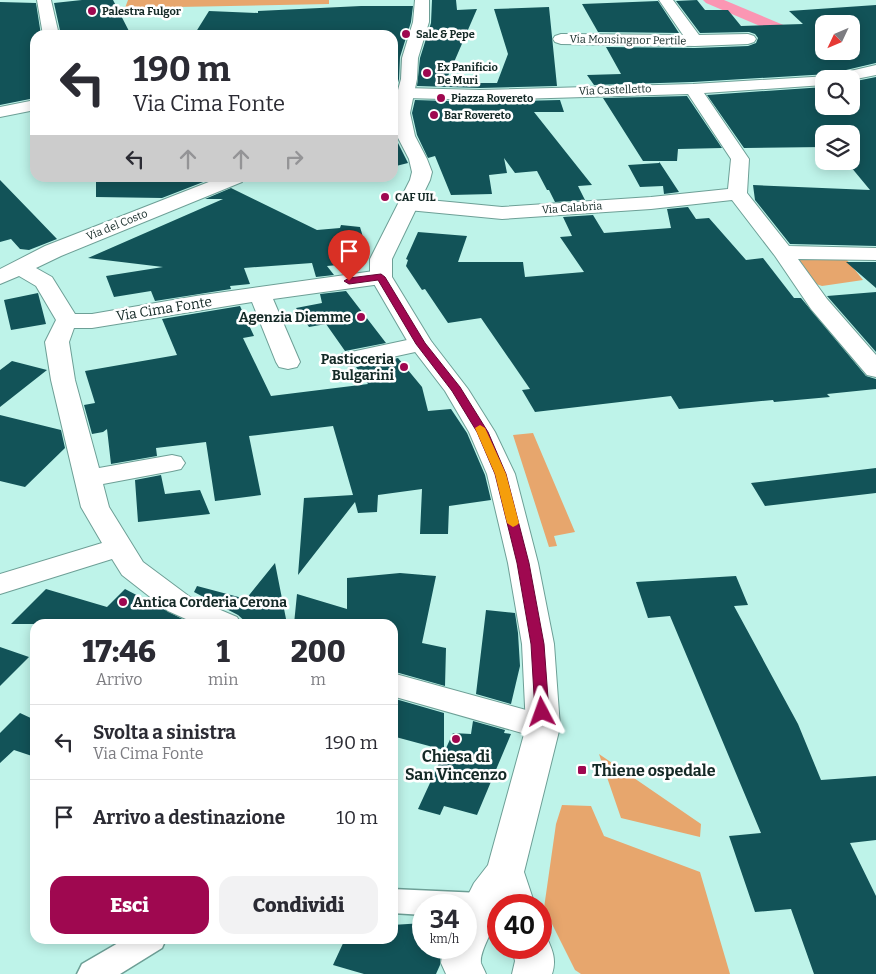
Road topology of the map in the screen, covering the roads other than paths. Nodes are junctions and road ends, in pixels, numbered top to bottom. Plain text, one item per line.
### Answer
1 (422, 0) edge
2 (666, 0) edge
3 (43, 1) edge
4 (50, 30) edge
5 (561, 39) dead end
6 (748, 40) dead end
7 (695, 41) junction
8 (876, 70) edge
9 (860, 74) edge
10 (815, 81) edge
11 (693, 88) junction
12 (406, 93) junction
13 (30, 106) edge
14 (0, 112) edge
15 (398, 115) edge
16 (398, 120) edge
17 (225, 182) edge
18 (737, 194) junction
19 (408, 204) junction
20 (782, 252) junction
21 (876, 254) edge
22 (7, 271) edge
23 (381, 277) junction
24 (260, 294) junction
25 (68, 321) junction
26 (421, 344) junction
27 (351, 359) dead end
28 (288, 362) dead end
29 (876, 370) edge
30 (172, 463) dead end
31 (88, 478) junction
32 (120, 547) junction
33 (0, 584) edge
34 (214, 619) edge
35 (398, 686) edge
36 (544, 727) junction
37 (398, 903) edge
38 (478, 933) edge
39 (143, 944) edge
40 (93, 974) edge

1 - 12 street
2 - 7 street, Via Monsingnor Pertile
3 - 4 street
5 - 7 street, Via Monsingnor Pertile
6 - 7 street, Via Monsingnor Pertile
8 - 9 street
10 - 11 street, Via Castelletto
11 - 12 street, Via Castelletto
11 - 18 street
12 - 15 street
13 - 14 street
16 - 19 street
17 - 22 street, Via del Costo
18 - 19 street, Via Calabria
18 - 20 street
19 - 23 street
20 - 21 street
20 - 29 street
22 - 25 street
23 - 24 street, Via Cima Fonte
23 - 26 street
24 - 25 street, Via Cima Fonte
24 - 28 street
25 - 31 street
26 - 27 street
26 - 36 street
30 - 31 street
31 - 32 street
32 - 33 street
32 - 34 street
35 - 36 street
36 - 38 street
37 - 38 street
39 - 40 street

